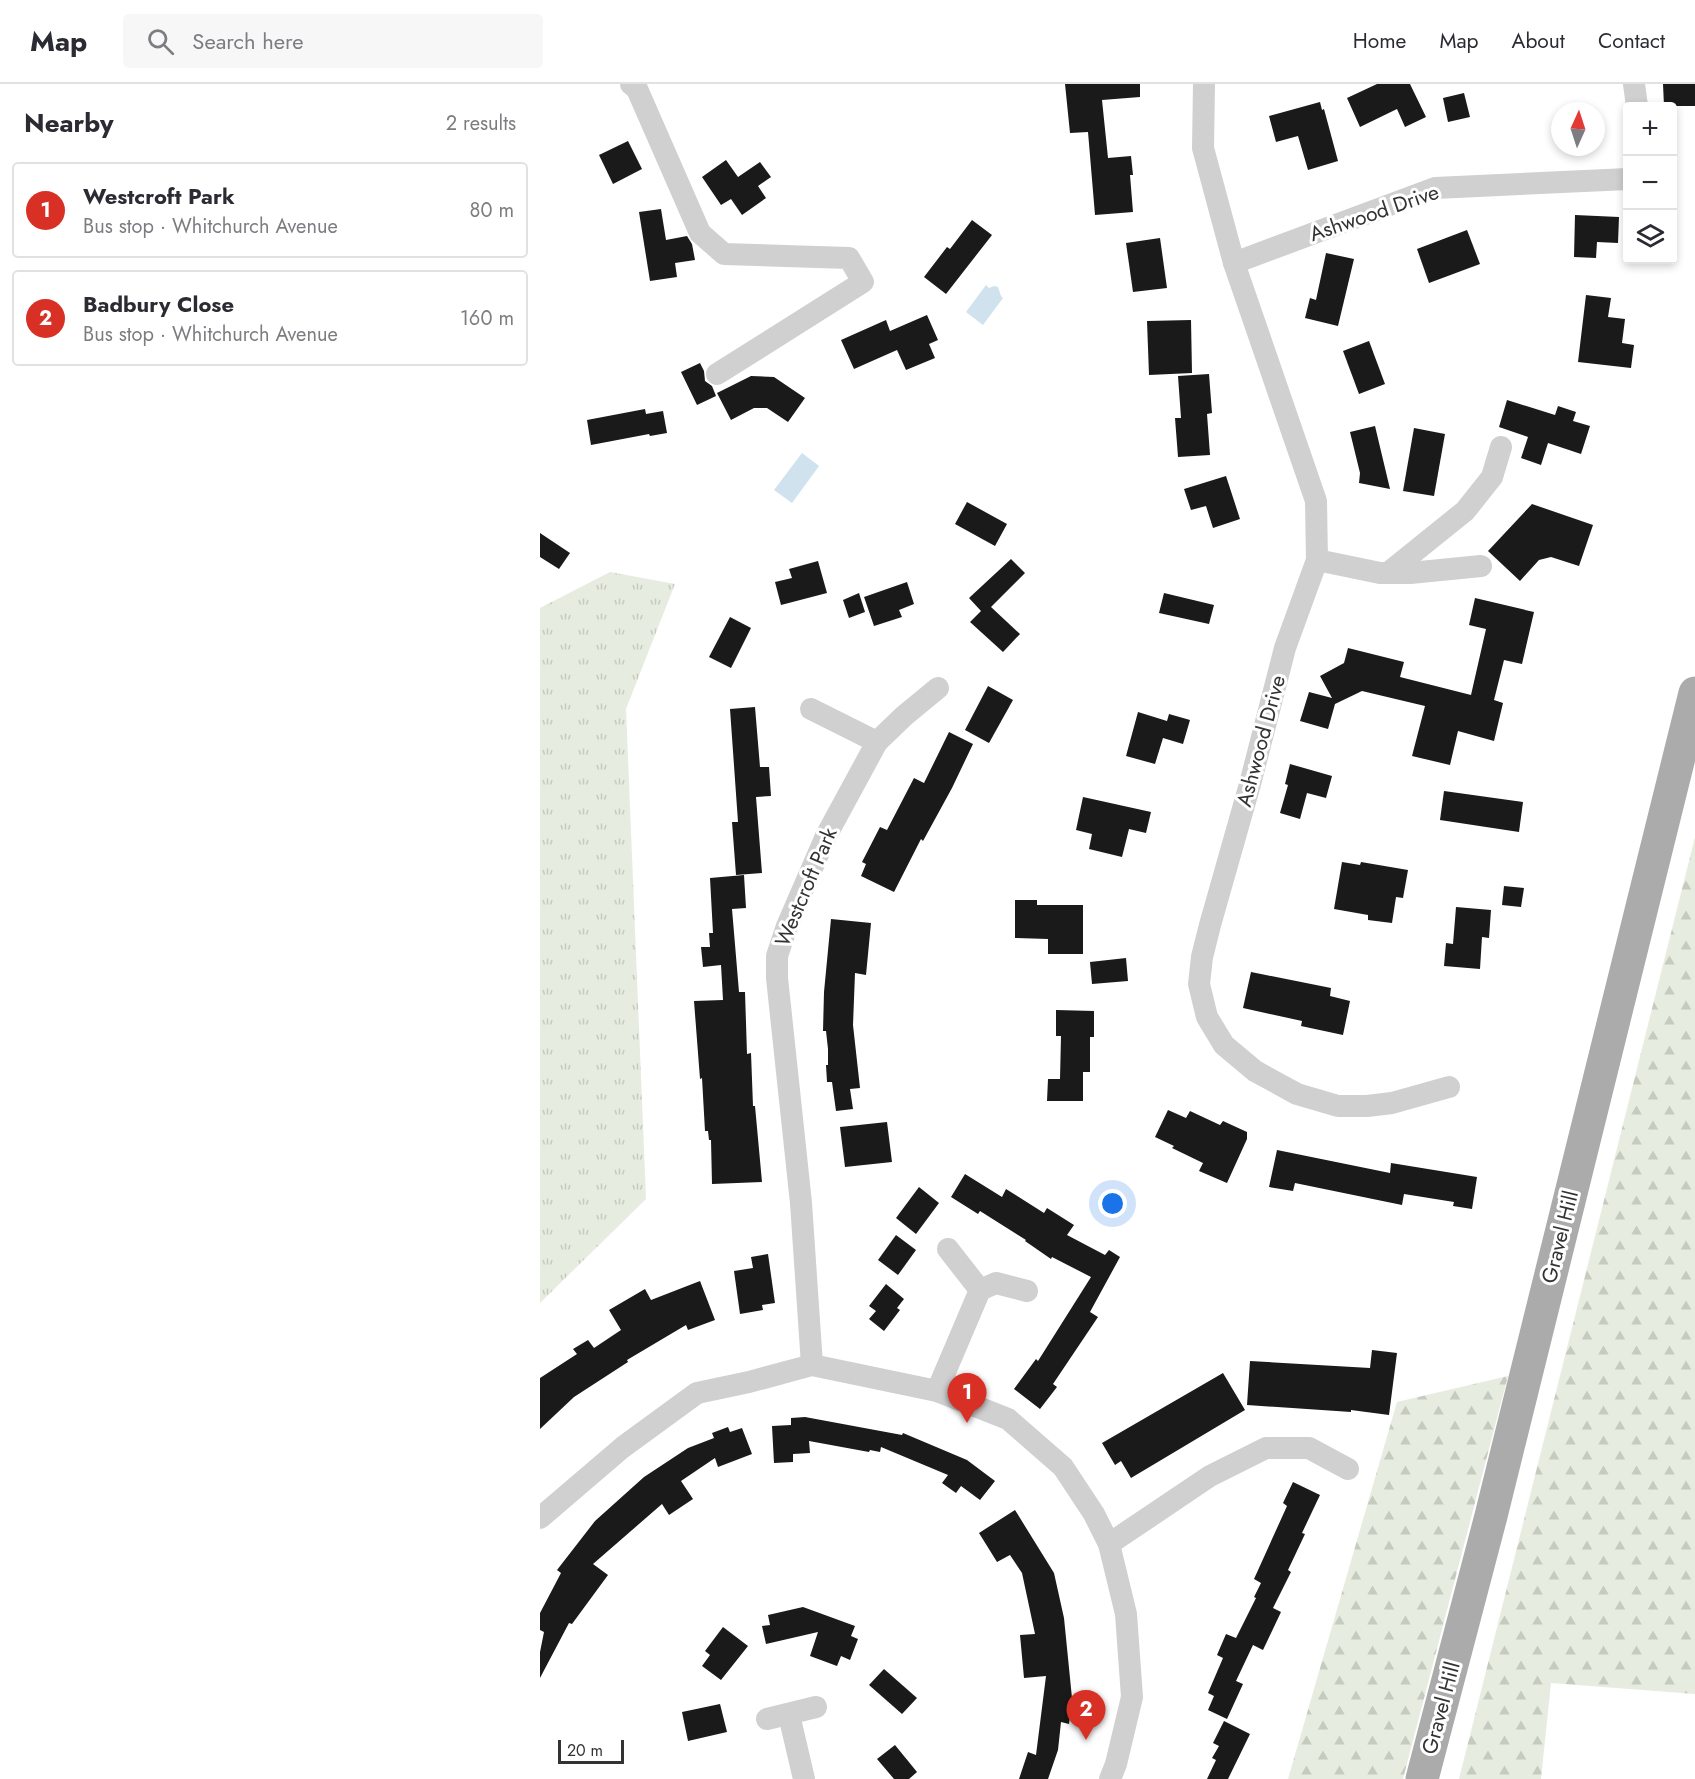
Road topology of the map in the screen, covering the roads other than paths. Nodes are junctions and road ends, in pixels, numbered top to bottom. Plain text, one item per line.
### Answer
1 (631, 84) edge
2 (1204, 84) edge
3 (1634, 84) edge
4 (1636, 102) edge
5 (1623, 179) edge
6 (1234, 263) junction
7 (717, 374) dead end
8 (1501, 447) dead end
9 (1317, 560) junction
10 (1481, 566) dead end
11 (1388, 573) junction
12 (938, 688) dead end
13 (1695, 693) edge
14 (811, 709) dead end
15 (877, 742) junction
16 (1449, 1087) dead end
17 (948, 1249) dead end
18 (980, 1290) junction
19 (1027, 1291) dead end
20 (812, 1365) junction
21 (937, 1391) junction
22 (1348, 1469) dead end
23 (540, 1518) edge
24 (1109, 1544) junction
25 (816, 1707) dead end
26 (789, 1715) junction
27 (767, 1719) dead end
28 (804, 1779) edge
29 (1110, 1779) edge
30 (1422, 1779) edge

1 - 7 street
2 - 6 street, Ashwood Drive
3 - 4 street
5 - 6 street, Ashwood Drive
6 - 9 street, Ashwood Drive
8 - 11 street
9 - 11 street
9 - 16 street, Ashwood Drive
10 - 11 street
12 - 15 street, Westcroft Park
13 - 30 main road, Gravel Hill
14 - 15 street
15 - 20 street, Westcroft Park
17 - 18 street
18 - 19 street
18 - 21 street
20 - 21 street
20 - 23 street
21 - 24 street
22 - 24 street
24 - 29 street
25 - 26 street
26 - 27 street
26 - 28 street

